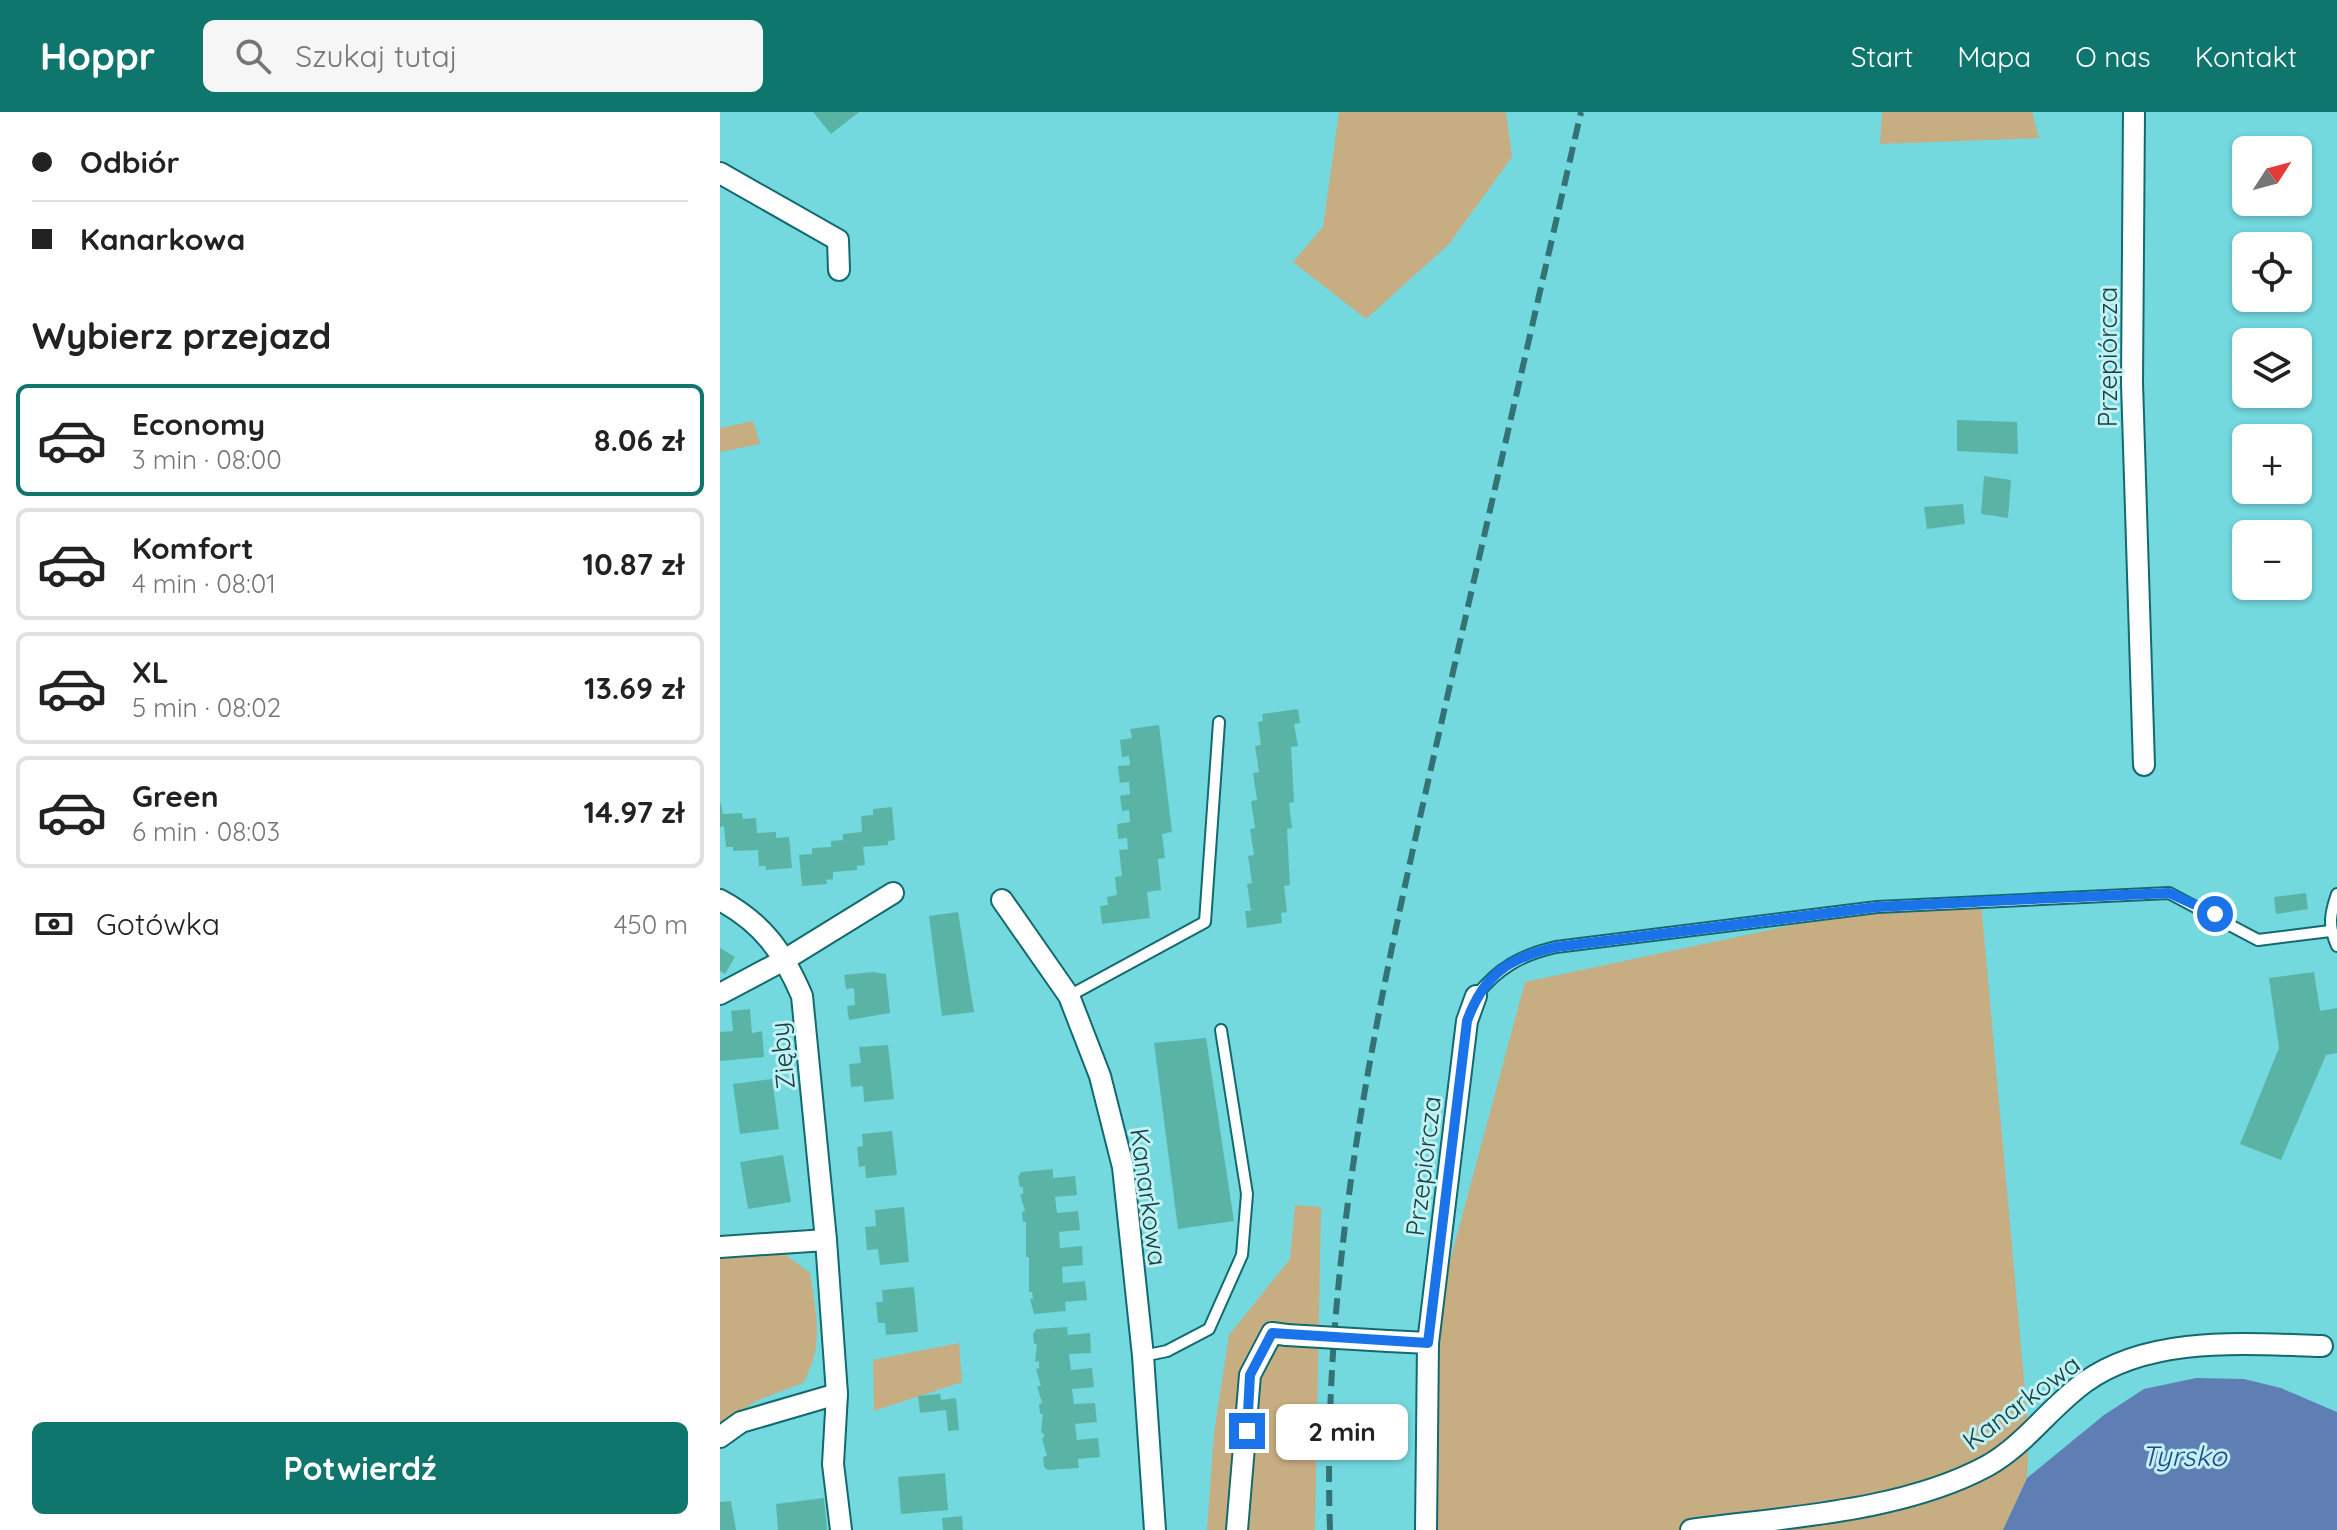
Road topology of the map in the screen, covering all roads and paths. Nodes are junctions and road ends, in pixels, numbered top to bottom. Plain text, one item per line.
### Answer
1 (2134, 112) edge
2 (720, 173) edge
3 (839, 270) dead end
4 (1219, 722) dead end
5 (2144, 765) dead end
6 (893, 893) dead end
7 (2337, 894) edge
8 (720, 900) edge
9 (1002, 900) dead end
10 (2330, 931) junction
11 (2337, 946) edge
12 (786, 959) junction
13 (720, 994) edge
14 (1069, 996) junction
15 (1476, 996) joint
16 (1221, 1030) dead end
17 (826, 1240) junction
18 (720, 1247) edge
19 (1428, 1343) junction
20 (2330, 1344) edge
21 (1143, 1356) junction
22 (837, 1394) junction
23 (720, 1437) edge
24 (841, 1530) edge
25 (1155, 1530) edge
26 (1237, 1530) edge
27 (1426, 1530) edge
28 (1691, 1530) edge

1 - 5 street, Przepiórcza
2 - 3 street
4 - 14 lane
6 - 12 street
7 - 10 lane
8 - 12 street, Zięby
9 - 14 street, Kanarkowa
10 - 11 lane
10 - 15 lane
12 - 13 street
12 - 17 street, Zięby
14 - 21 street, Kanarkowa
15 - 19 street, Przepiórcza
16 - 21 lane
17 - 18 street
17 - 22 street, Zięby
19 - 26 street, bridge
19 - 27 street
20 - 28 street, Kanarkowa
21 - 25 street, Kanarkowa
22 - 23 street
22 - 24 street, Zięby

